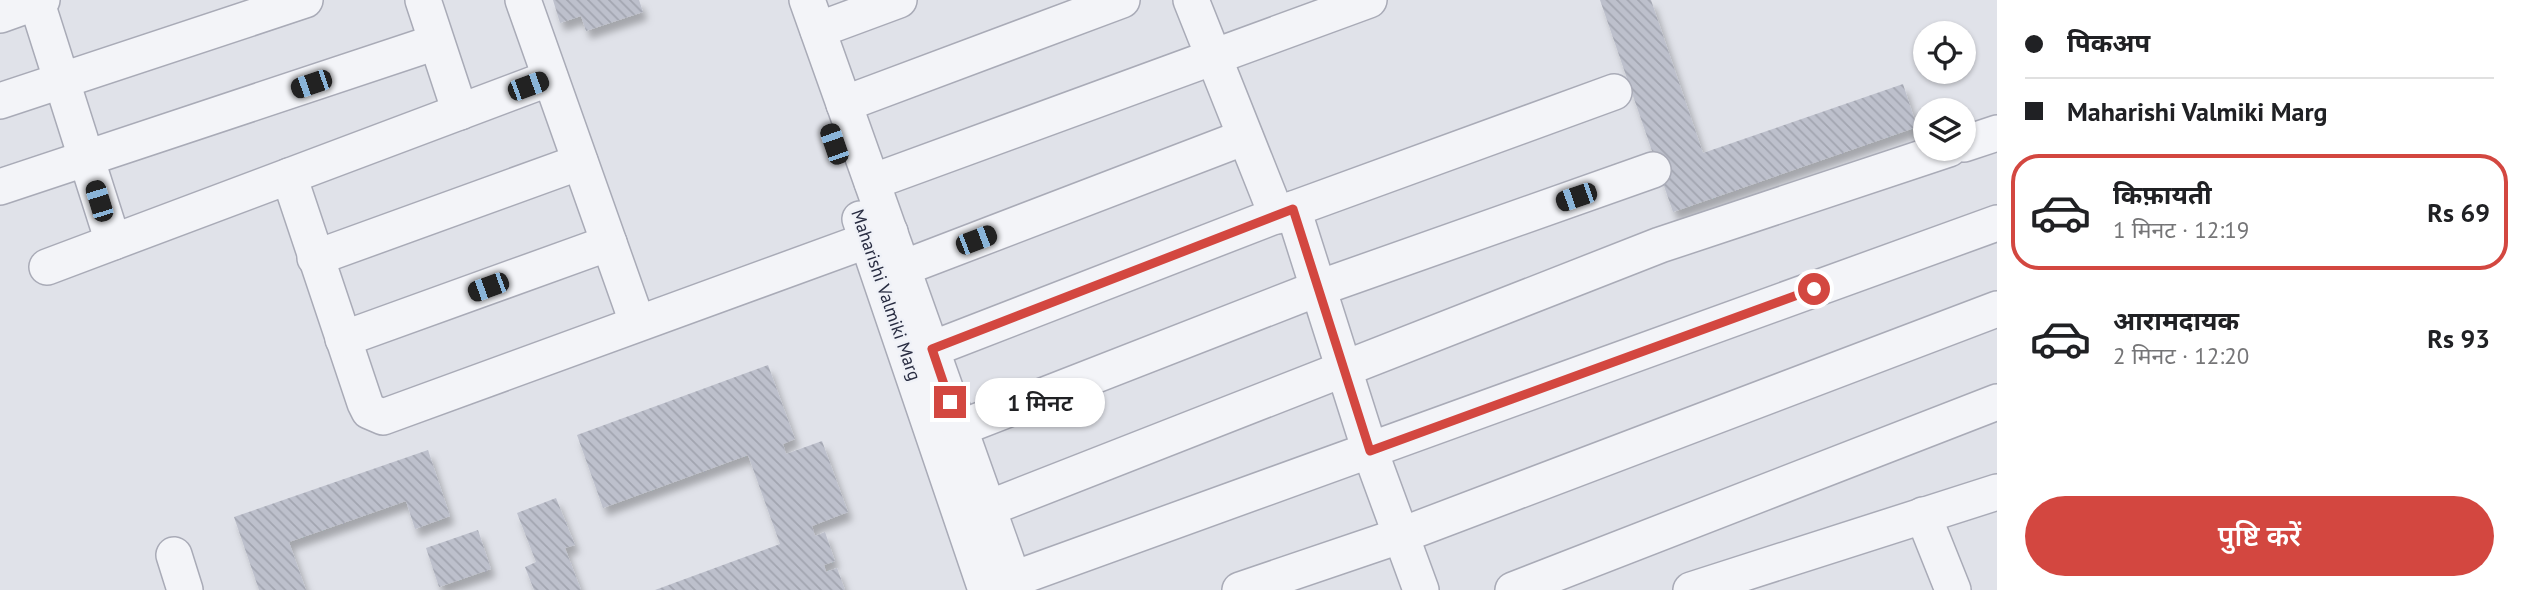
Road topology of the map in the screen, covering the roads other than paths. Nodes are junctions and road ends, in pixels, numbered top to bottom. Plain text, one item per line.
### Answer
1 (305, 0) edge
2 (423, 0) edge
3 (523, 0) edge
4 (784, 0) edge
5 (899, 0) edge
6 (1122, 0) edge
7 (1191, 0) edge
8 (1369, 0) edge
9 (38, 1) edge
10 (0, 15) edge
11 (812, 15) edge
12 (436, 42) junction
13 (1214, 56) junction
14 (550, 78) junction
15 (62, 81) junction
16 (1614, 92) dead end
17 (0, 101) edge
18 (844, 104) junction
19 (460, 112) junction
20 (1245, 137) junction
21 (86, 159) junction
22 (1913, 161) edge
23 (580, 162) junction
24 (1653, 170) dead end
25 (289, 176) junction
26 (872, 182) junction
27 (0, 187) edge
28 (1285, 213) junction
29 (1997, 223) edge
30 (878, 236) junction
31 (113, 242) junction
32 (609, 243) junction
33 (316, 258) junction
34 (47, 267) dead end
35 (903, 268) junction
36 (1319, 288) junction
37 (1997, 309) edge
38 (636, 322) junction
39 (343, 339) junction
40 (932, 349) junction
41 (1344, 368) junction
42 (1997, 402) edge
43 (960, 428) junction
44 (1370, 451) junction
45 (1997, 492) edge
46 (989, 508) junction
47 (1923, 515) junction
48 (1402, 535) junction
49 (174, 555) dead end
50 (1730, 584) edge
51 (1006, 586) edge
52 (185, 590) edge
53 (1240, 590) edge
54 (1421, 590) edge
55 (1513, 590) edge
56 (1691, 590) edge
57 (1953, 590) edge

1 - 15 street
2 - 12 street
3 - 14 street
4 - 30 street, Maharishi Valmiki Marg
5 - 11 street
6 - 18 street
7 - 13 street
8 - 13 street
9 - 10 street
9 - 15 street
11 - 18 street, Maharishi Valmiki Marg
12 - 19 street
12 - 21 street
13 - 20 street
13 - 26 street
14 - 19 street
14 - 23 street
15 - 17 street
15 - 21 street
16 - 28 street
18 - 26 street, Maharishi Valmiki Marg
19 - 25 street
20 - 28 street
20 - 35 street
21 - 27 street
21 - 31 street
22 - 41 street
23 - 32 street
23 - 33 street
24 - 36 street
25 - 31 street
25 - 33 street
26 - 30 street, Maharishi Valmiki Marg
28 - 36 street
28 - 40 street
29 - 44 street
30 - 35 street, Maharishi Valmiki Marg
30 - 38 street
30 - 51 street, Maharishi Valmiki Marg
31 - 34 street
32 - 38 street
32 - 39 street
33 - 39 street
35 - 40 street, Maharishi Valmiki Marg
36 - 41 street
36 - 43 street
37 - 48 street
38 - 39 street
40 - 43 street, Maharishi Valmiki Marg
41 - 44 street
41 - 46 street
42 - 55 street
43 - 46 street, Maharishi Valmiki Marg
44 - 48 street
44 - 51 street
45 - 47 street
46 - 51 street, Maharishi Valmiki Marg
47 - 50 street
47 - 57 street
48 - 53 street
48 - 54 street
49 - 52 street
50 - 56 street

